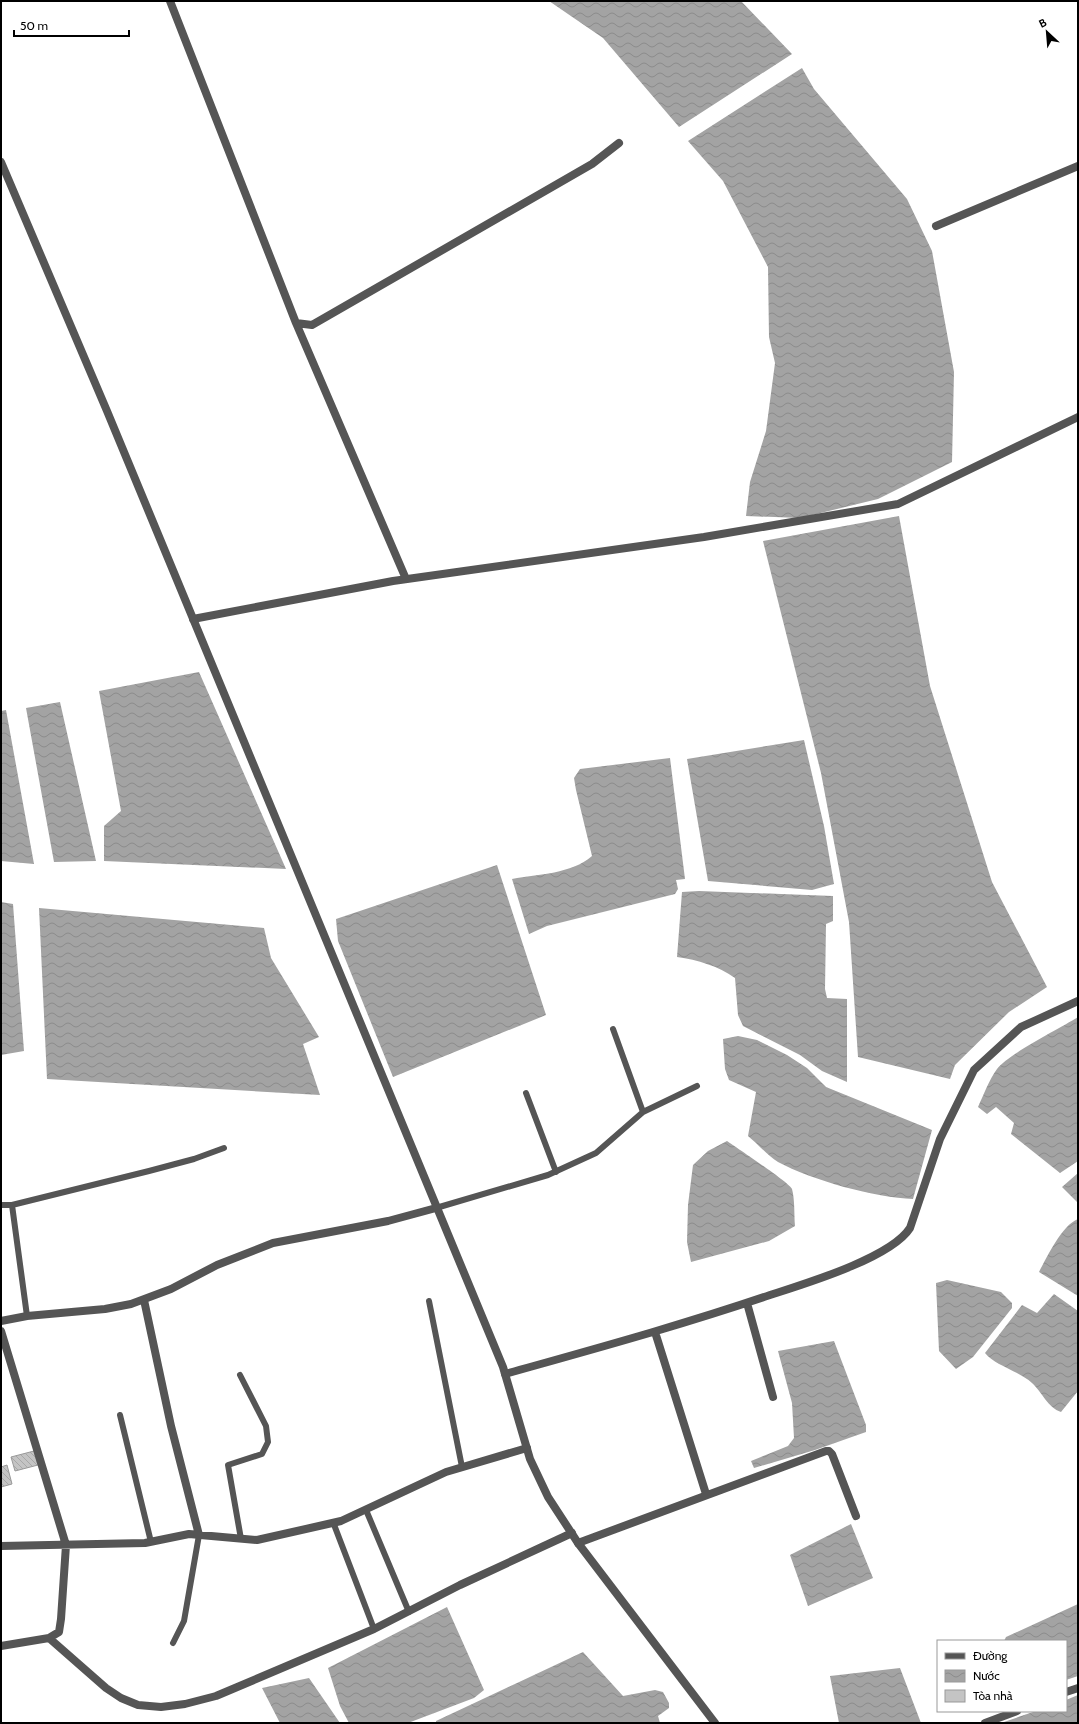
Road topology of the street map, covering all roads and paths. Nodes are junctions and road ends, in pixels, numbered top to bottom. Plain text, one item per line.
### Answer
1 (170, 1) edge
2 (619, 143) dead end
3 (1, 162) edge
4 (1078, 166) edge
5 (936, 226) dead end
6 (296, 323) junction
7 (1078, 417) edge
8 (406, 579) junction
9 (193, 619) junction
10 (1078, 1001) edge
11 (613, 1029) dead end
12 (697, 1086) dead end
13 (526, 1093) dead end
14 (643, 1112) junction
15 (224, 1148) dead end
16 (556, 1172) junction
17 (1, 1205) edge
18 (12, 1205) junction
19 (436, 1208) junction
20 (144, 1300) junction
21 (429, 1301) dead end
22 (747, 1303) junction
23 (27, 1316) junction
24 (1, 1321) edge
25 (1, 1331) edge
26 (655, 1332) junction
27 (505, 1374) junction
28 (240, 1375) dead end
29 (773, 1397) dead end
30 (120, 1415) dead end
31 (527, 1448) junction
32 (462, 1467) junction
33 (706, 1494) junction
34 (366, 1510) junction
35 (856, 1516) dead end
36 (333, 1522) junction
37 (572, 1533) junction
38 (198, 1535) junction
39 (241, 1539) junction
40 (151, 1542) junction
41 (578, 1543) junction
42 (66, 1545) junction
43 (1, 1546) edge
44 (409, 1612) junction
45 (374, 1629) junction
46 (50, 1638) junction
47 (173, 1643) dead end
48 (1, 1646) edge
49 (1078, 1688) edge
50 (1067, 1692) edge
51 (1014, 1712) edge
52 (715, 1723) edge
53 (985, 1723) edge

1 - 6 street
2 - 6 street
3 - 9 street
4 - 5 street
6 - 8 street
7 - 8 street
8 - 9 street
9 - 19 street
10 - 22 street
11 - 14 lane
12 - 14 lane
13 - 16 lane
14 - 16 lane
15 - 18 lane
16 - 19 lane
17 - 18 lane
18 - 23 lane
19 - 20 street
19 - 27 street
20 - 23 street
20 - 38 street
21 - 32 lane
22 - 26 street
22 - 29 street
23 - 24 street
25 - 42 street
26 - 27 street
26 - 33 street
27 - 31 street
28 - 39 lane
30 - 40 lane
31 - 32 street
31 - 37 street
32 - 34 street
33 - 35 street
33 - 41 street
34 - 36 street
34 - 44 lane
36 - 39 street
36 - 45 lane
37 - 41 street
37 - 44 street
38 - 39 street
38 - 40 street
38 - 47 lane
40 - 42 street
41 - 52 street
42 - 43 street
42 - 46 street
44 - 45 street
45 - 46 street
46 - 48 street
49 - 50 street
51 - 53 street

